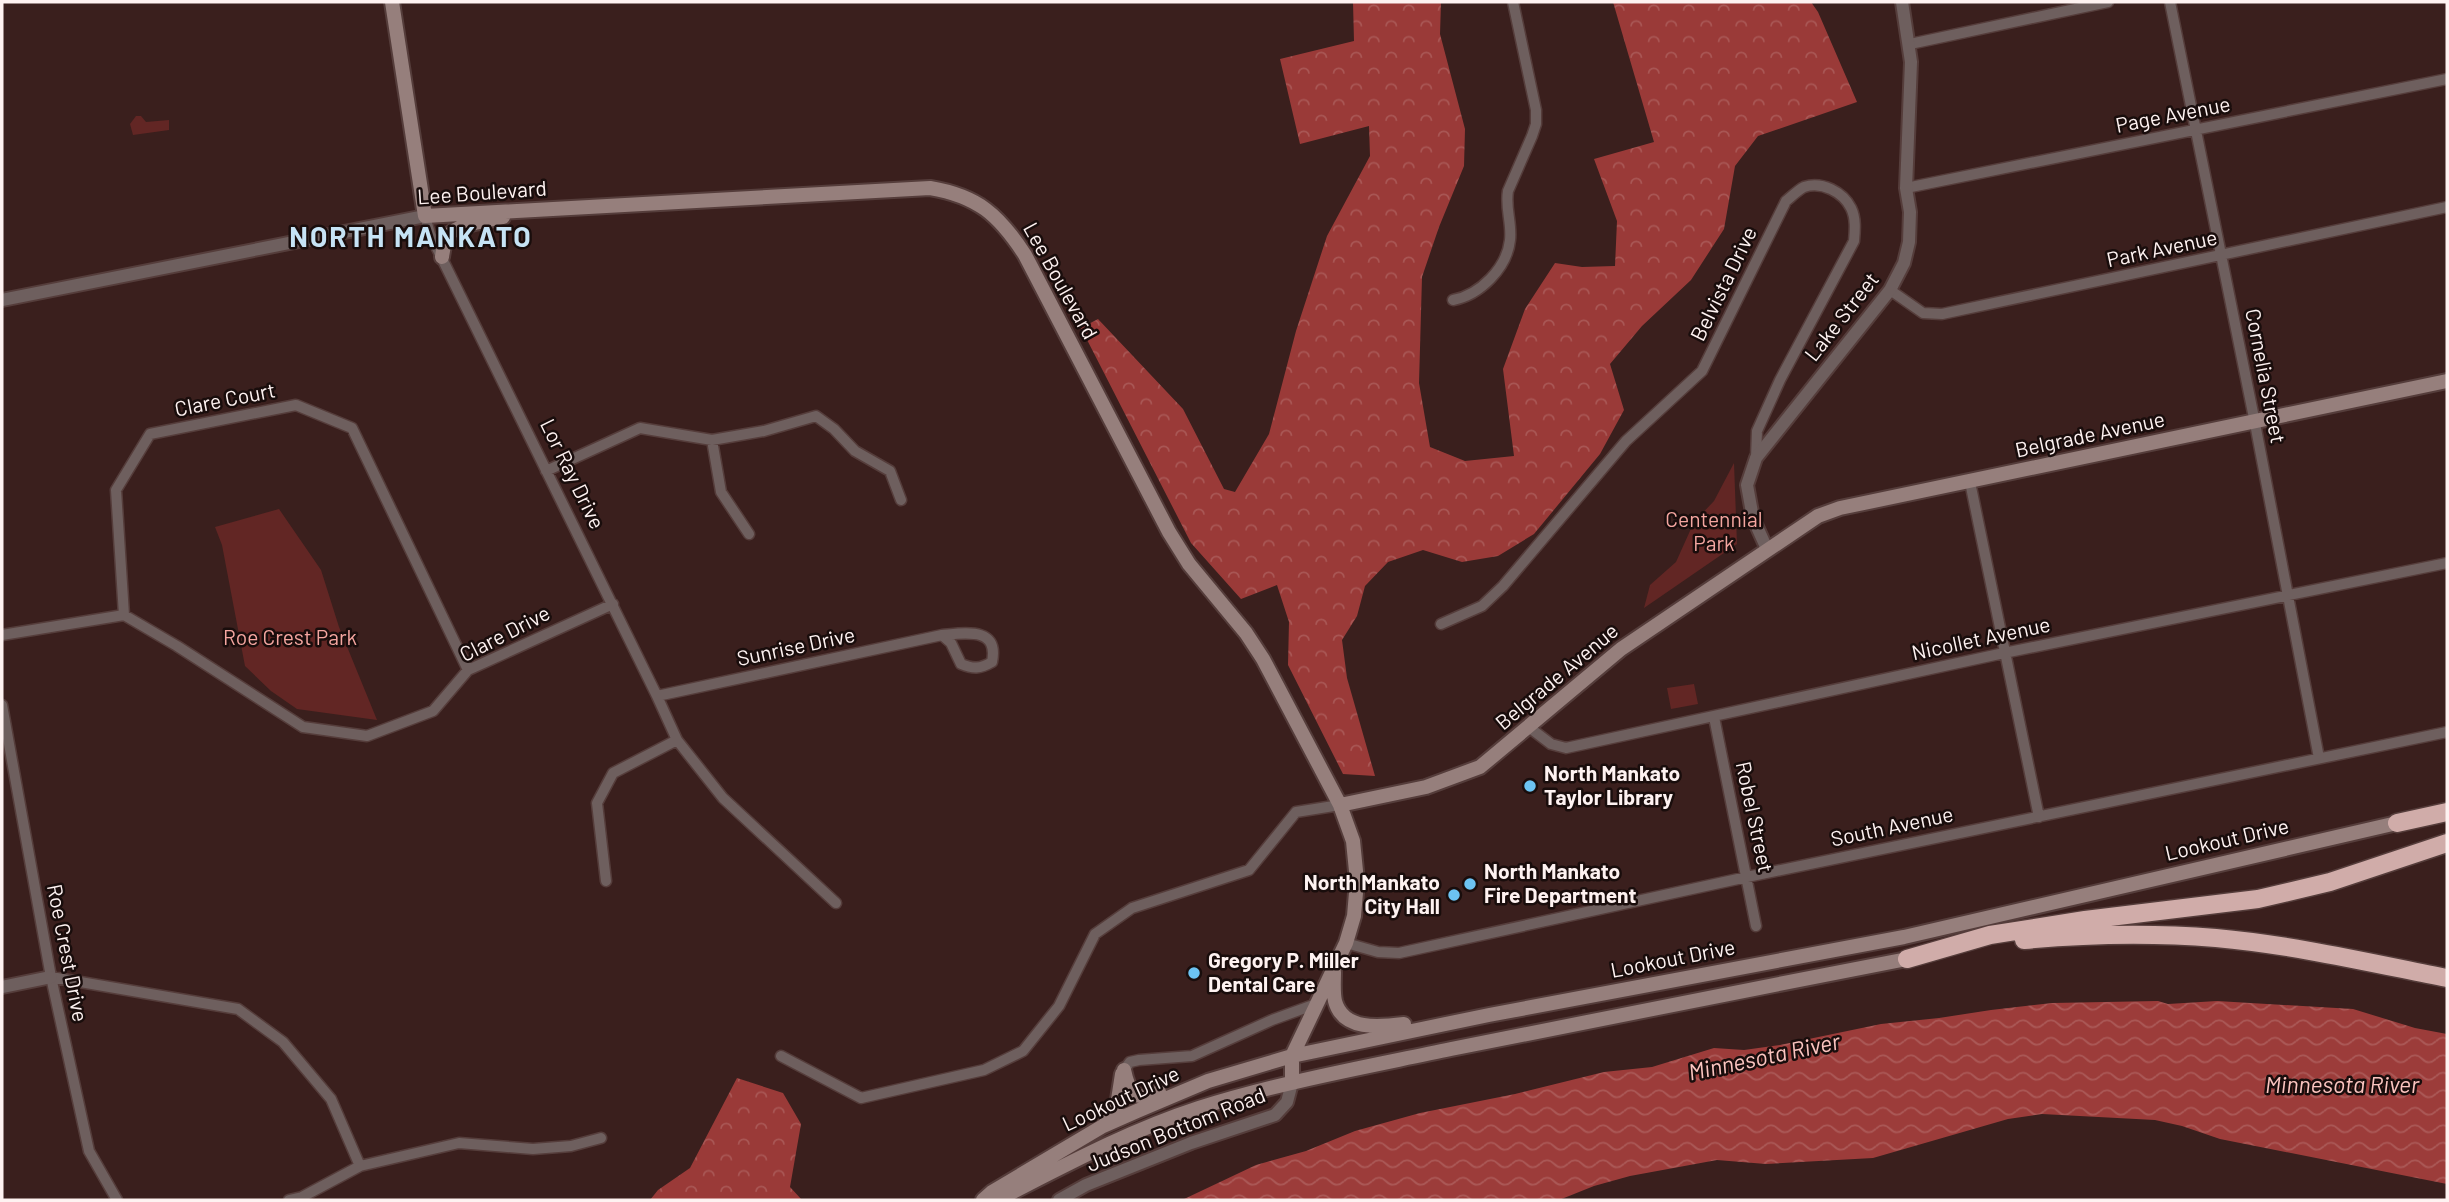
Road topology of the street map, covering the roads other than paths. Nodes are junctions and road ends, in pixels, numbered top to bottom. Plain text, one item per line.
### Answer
1 (393, 2) edge
2 (1513, 2) edge
3 (1902, 2) edge
4 (2108, 2) edge
5 (2170, 2) edge
6 (1910, 44) junction
7 (2447, 79) edge
8 (2197, 131) junction
9 (1906, 188) junction
10 (2447, 207) edge
11 (528, 211) junction
12 (425, 216) junction
13 (2221, 256) junction
14 (442, 257) junction
15 (1890, 290) junction
16 (2, 300) edge
17 (1453, 300) dead end
18 (2447, 381) edge
19 (2255, 422) junction
20 (712, 440) junction
21 (1756, 458) junction
22 (546, 471) junction
23 (1970, 482) junction
24 (901, 500) dead end
25 (749, 534) dead end
26 (1767, 549) junction
27 (2447, 563) edge
28 (2288, 596) junction
29 (613, 604) junction
30 (124, 615) junction
31 (1441, 624) dead end
32 (2, 635) edge
33 (942, 635) junction
34 (2004, 653) junction
35 (468, 670) junction
36 (657, 696) junction
37 (2, 705) edge
38 (1714, 717) junction
39 (1530, 728) junction
40 (2447, 732) edge
41 (677, 740) junction
42 (2319, 758) junction
43 (1339, 805) junction
44 (2447, 813) edge
45 (2039, 817) junction
46 (2397, 823) joint
47 (2447, 843) edge
48 (1747, 877) junction
49 (606, 881) dead end
50 (836, 903) dead end
51 (1756, 926) dead end
52 (1346, 943) junction
53 (1907, 959) junction
54 (1334, 971) junction
55 (51, 977) junction
56 (2447, 978) edge
57 (2, 987) edge
58 (1317, 1004) junction
59 (1489, 1015) junction
60 (781, 1056) dead end
61 (1292, 1056) junction
62 (1247, 1069) junction
63 (1124, 1070) junction
64 (1292, 1083) junction
65 (1103, 1126) junction
66 (601, 1138) dead end
67 (360, 1166) junction
68 (117, 1200) edge
69 (289, 1200) edge
70 (983, 1200) edge
71 (997, 1200) edge
72 (1059, 1200) edge

1 - 12 main road, Lor Ray Drive
2 - 17 street
3 - 6 street, Lake Street
4 - 6 street
5 - 8 street, Cornelia Street
6 - 9 street, Lake Street
7 - 8 street, Page Avenue
8 - 9 street, Page Avenue
8 - 13 street, Cornelia Street
9 - 15 street, Lake Street
10 - 13 street, Park Avenue
11 - 12 main road, Lee Boulevard
11 - 14 main road
11 - 43 main road, Lee Boulevard
12 - 14 street, Lor Ray Drive
12 - 16 street, Lee Boulevard
13 - 15 street, Park Avenue
13 - 19 street, Cornelia Street
14 - 22 street, Lor Ray Drive
15 - 21 street, Lake Street
18 - 19 main road, Belgrade Avenue
19 - 23 main road, Belgrade Avenue
19 - 28 street, Cornelia Street
20 - 22 street
20 - 24 street
20 - 25 street
21 - 26 street, Lake Street
21 - 31 street, Belvista Drive
22 - 29 street, Lor Ray Drive
23 - 26 main road, Belgrade Avenue
23 - 34 street
26 - 39 main road, Belgrade Avenue
27 - 28 street, Nicollet Avenue
28 - 34 street, Nicollet Avenue
28 - 42 street, Cornelia Street
29 - 35 street, Clare Drive
29 - 36 street, Lor Ray Drive
30 - 32 street
30 - 35 street, Clare Drive
30 - 35 street, Clare Court
33 - 33 street, Sunrise Drive
33 - 36 street, Sunrise Drive
34 - 38 street, Nicollet Avenue
34 - 45 street
36 - 41 street, Lor Ray Drive
37 - 55 street, Roe Crest Drive
38 - 39 street, Nicollet Avenue
38 - 48 street, Robel Street
39 - 43 main road, Belgrade Avenue
40 - 42 street, South Avenue
41 - 49 street
41 - 50 street, Lor Ray Drive
42 - 45 street, South Avenue
43 - 52 main road, Lee Boulevard
43 - 60 street, Belgrade Avenue
44 - 46 highway
45 - 48 street, South Avenue
46 - 59 main road, Lookout Drive
47 - 53 highway
48 - 51 street, Robel Street
48 - 52 street, South Avenue
52 - 54 main road, Lee Boulevard
53 - 56 highway
53 - 64 main road, Lookout Drive
54 - 58 main road, Lee Boulevard
54 - 59 main road
55 - 57 street
55 - 67 street
55 - 68 street, Roe Crest Drive
58 - 61 main road, Lee Boulevard
58 - 63 street
59 - 61 main road, Lookout Drive
61 - 62 main road, Lookout Drive
61 - 64 main road, Lee Boulevard
62 - 63 main road
62 - 65 main road, Lookout Drive
63 - 65 main road
64 - 71 main road, Lookout Drive
64 - 72 street, Judson Bottom Road
65 - 70 main road, Lookout Drive
66 - 67 street
67 - 69 street

